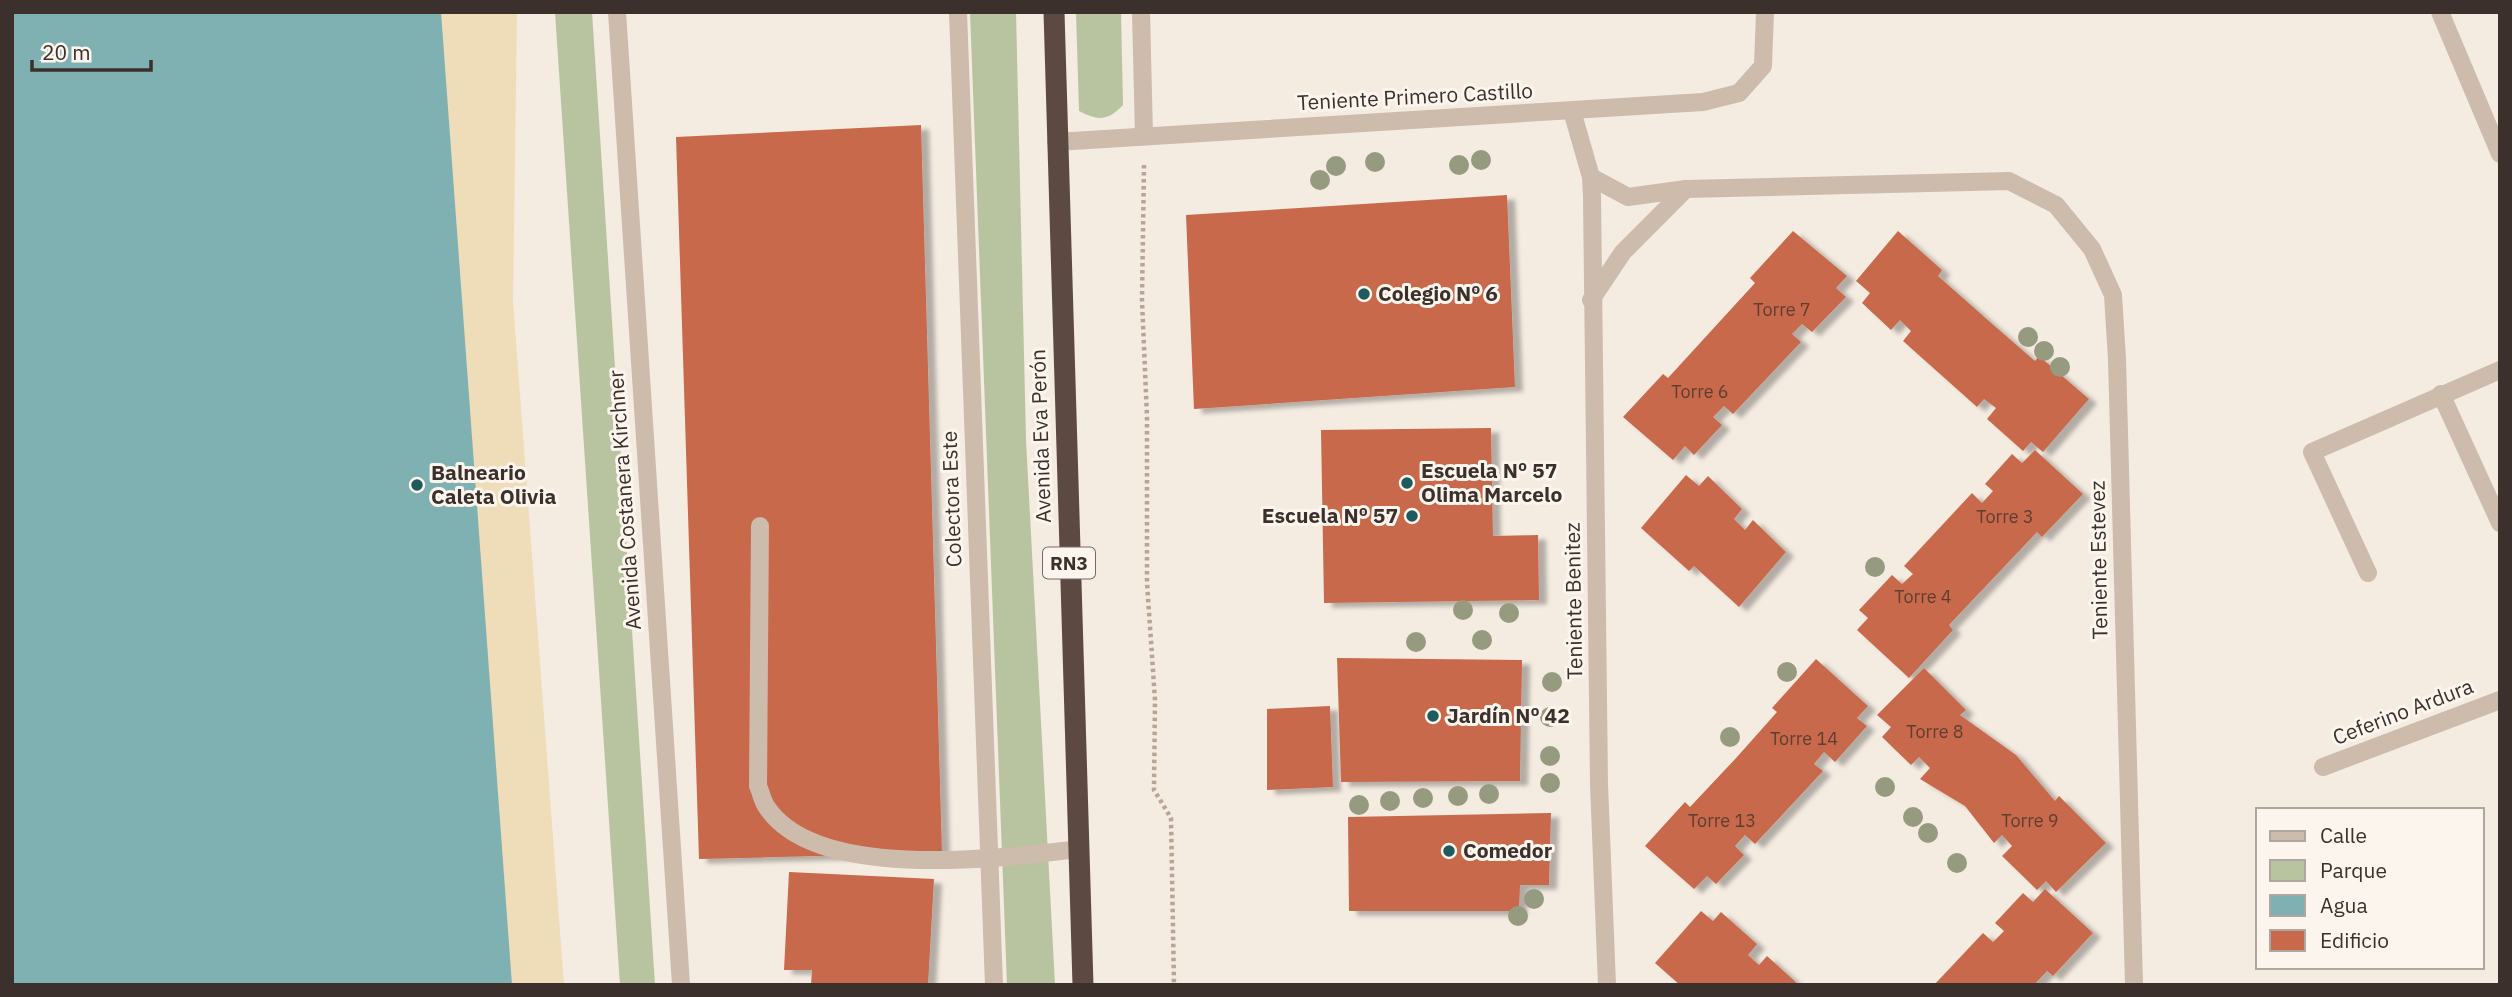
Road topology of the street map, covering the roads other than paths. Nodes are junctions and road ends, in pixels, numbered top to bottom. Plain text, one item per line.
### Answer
1 (617, 12) edge
2 (958, 12) edge
3 (1054, 12) edge
4 (1141, 12) edge
5 (1765, 12) edge
6 (2440, 12) edge
7 (1572, 111) junction
8 (1144, 136) junction
9 (1056, 142) junction
10 (2500, 153) edge
11 (1591, 177) junction
12 (1686, 190) junction
13 (1591, 300) junction
14 (2500, 370) edge
15 (2441, 394) junction
16 (2500, 523) edge
17 (760, 526) dead end
18 (2368, 573) dead end
19 (2500, 700) edge
20 (2323, 766) dead end
21 (1079, 849) junction
22 (989, 860) junction
23 (681, 985) edge
24 (994, 985) edge
25 (1083, 985) edge
26 (1607, 985) edge
27 (2134, 985) edge

1 - 23 street, Avenida Costanera Kirchner
2 - 22 street, Colectora Este
3 - 9 highway, Avenida Eva Perón / RN3
4 - 8 street
5 - 7 street, Teniente Primero Castillo
6 - 10 street
7 - 8 street, Teniente Primero Castillo
7 - 11 street, Teniente Benitez
8 - 9 street, Teniente Primero Castillo
9 - 21 highway, Avenida Eva Perón / RN3
11 - 12 street
11 - 13 street, Teniente Benitez
12 - 13 street
12 - 27 street, Teniente Estevez
13 - 26 street, Teniente Benitez
14 - 15 street
15 - 16 street
15 - 18 street
17 - 22 street
19 - 20 street, Ceferino Ardura
21 - 22 street
21 - 25 highway, Avenida Eva Perón / RN3
22 - 24 street, Colectora Este

